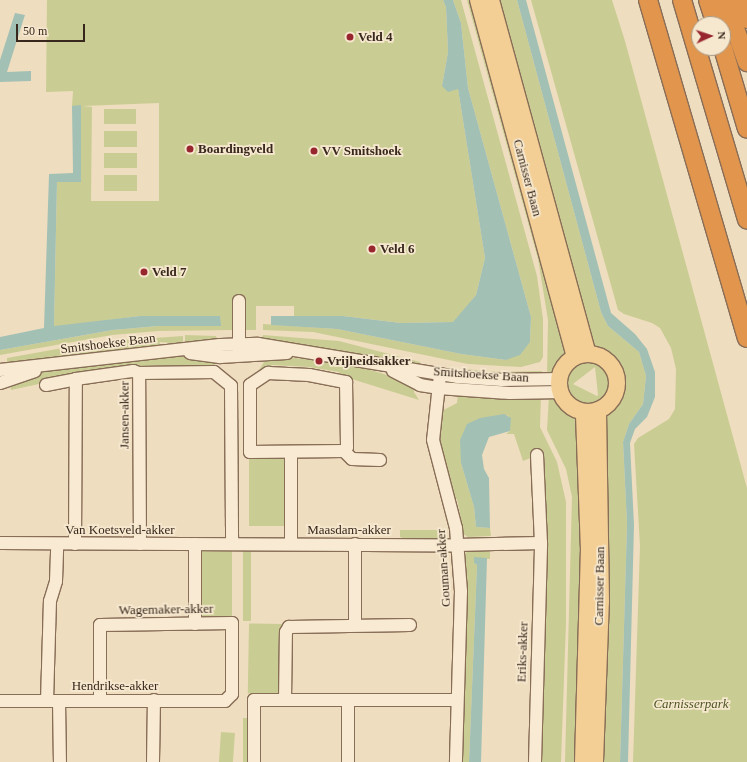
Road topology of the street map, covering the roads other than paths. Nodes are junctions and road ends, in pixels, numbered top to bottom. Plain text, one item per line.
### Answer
1 (478, 0) edge
2 (491, 0) edge
3 (648, 0) edge
4 (682, 0) edge
5 (708, 0) edge
6 (726, 0) edge
7 (741, 0) edge
8 (713, 16) edge
9 (747, 19) edge
10 (725, 56) edge
11 (747, 62) edge
12 (747, 129) edge
13 (747, 220) edge
14 (239, 301) dead end
15 (747, 338) edge
16 (239, 344) junction
17 (174, 350) junction
18 (298, 352) junction
19 (581, 355) junction
20 (240, 357) junction
21 (381, 366) junction
22 (45, 367) junction
23 (0, 370) edge
24 (139, 373) junction
25 (440, 375) junction
26 (76, 379) junction
27 (0, 383) edge
28 (46, 385) dead end
29 (560, 385) junction
30 (438, 388) junction
31 (591, 411) junction
32 (344, 451) junction
33 (291, 453) junction
34 (537, 455) dead end
35 (380, 460) dead end
36 (0, 543) edge
37 (541, 543) junction
38 (57, 544) junction
39 (75, 544) junction
40 (140, 544) junction
41 (195, 544) junction
42 (236, 544) junction
43 (291, 544) junction
44 (355, 544) junction
45 (457, 545) junction
46 (195, 624) junction
47 (355, 625) junction
48 (410, 625) dead end
49 (229, 699) joint
50 (100, 700) junction
51 (154, 700) junction
52 (285, 700) junction
53 (348, 700) junction
54 (456, 700) junction
55 (0, 701) edge
56 (53, 701) junction
57 (60, 762) edge
58 (154, 762) edge
59 (254, 762) edge
60 (348, 762) edge
61 (456, 762) edge
62 (535, 762) edge
63 (583, 762) edge
64 (595, 762) edge

1 - 19 main road, Carnisser Baan
2 - 19 main road, Carnisser Baan
3 - 15 highway
4 - 13 highway
5 - 8 highway
6 - 11 highway
7 - 9 highway
10 - 12 highway
14 - 16 street
16 - 17 street, Smitshoekse Baan
16 - 18 street, Smitshoekse Baan
16 - 20 street
17 - 20 street, Smitshoekse Baan
17 - 22 street, Smitshoekse Baan
18 - 20 street, Smitshoekse Baan
18 - 21 street, Smitshoekse Baan
19 - 29 main road
19 - 31 main road
21 - 25 street, Smitshoekse Baan
21 - 30 street, Smitshoekse Baan
22 - 23 street, Smitshoekse Baan
22 - 27 street, Smitshoekse Baan
24 - 26 street
24 - 40 street, Jansen-akker
24 - 42 street, Jansen-akker
25 - 29 street, Smitshoekse Baan
25 - 30 street, Gouman-akker
26 - 28 street
26 - 39 street
29 - 30 street, Smitshoekse Baan
29 - 31 main road
30 - 45 street, Gouman-akker
31 - 63 main road, Carnisser Baan
31 - 64 main road, Carnisser Baan
32 - 33 street
32 - 33 street
32 - 35 street
33 - 43 street
34 - 37 street, Eriks-akker
36 - 38 street, Van Koetsveld-akker
37 - 45 street
37 - 62 street, Eriks-akker
38 - 39 street, Van Koetsveld-akker
38 - 56 street
39 - 40 street, Van Koetsveld-akker
40 - 41 street, Van Koetsveld-akker
41 - 42 street, Van Koetsveld-akker
41 - 46 street
42 - 43 street, Maasdam-akker
43 - 44 street, Maasdam-akker
44 - 45 street, Maasdam-akker
44 - 47 street
45 - 54 street, Gouman-akker
46 - 49 street, Wagemaker-akker
46 - 50 street, Wagemaker-akker
47 - 48 street
47 - 52 street
49 - 51 street, Hendrikse-akker
50 - 51 street, Hendrikse-akker
50 - 56 street, Hendrikse-akker
51 - 58 street
52 - 53 street
52 - 59 street
53 - 54 street
53 - 60 street
54 - 61 street, Gouman-akker
55 - 56 street, Hendrikse-akker
56 - 57 street

